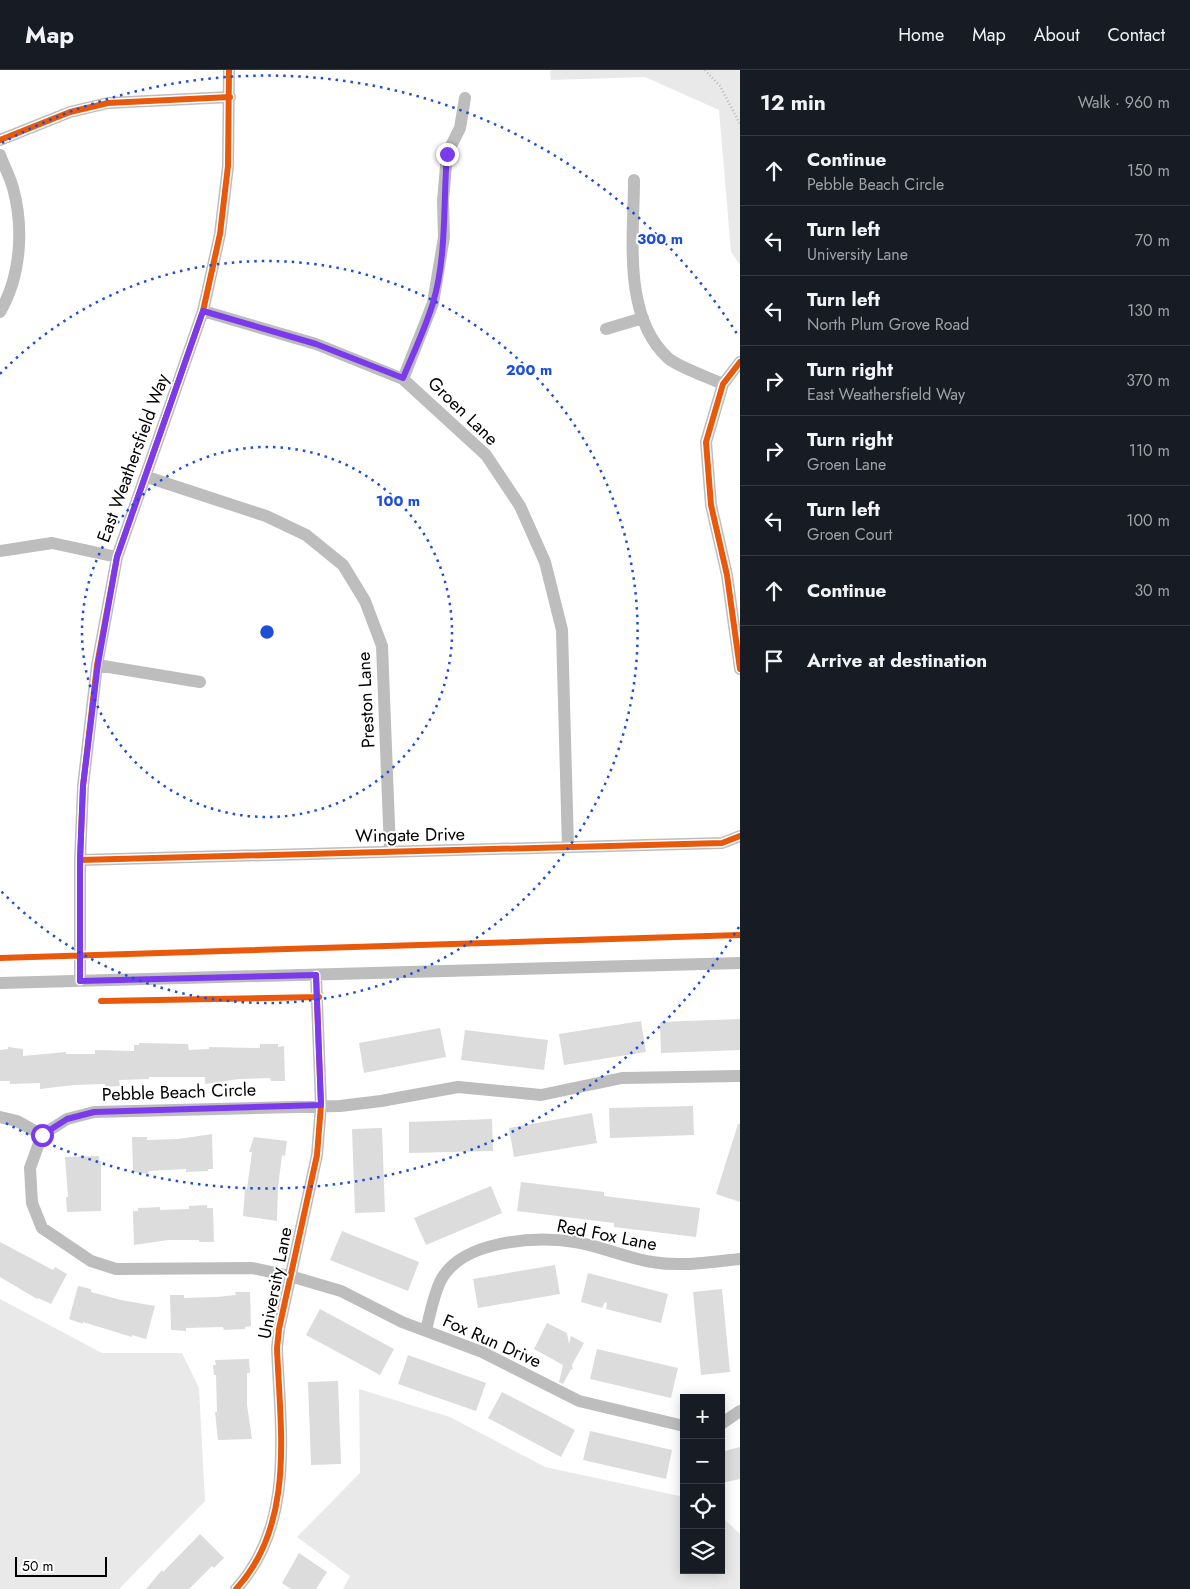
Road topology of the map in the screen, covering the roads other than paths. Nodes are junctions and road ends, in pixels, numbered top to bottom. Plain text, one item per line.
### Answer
1 (229, 70) edge
2 (230, 97) junction
3 (465, 98) dead end
4 (0, 140) edge
5 (0, 156) edge
6 (634, 180) dead end
7 (203, 311) junction
8 (0, 312) edge
9 (643, 318) junction
10 (606, 329) dead end
11 (740, 362) edge
12 (403, 378) junction
13 (723, 384) junction
14 (147, 477) junction
15 (0, 551) edge
16 (117, 557) junction
17 (98, 664) junction
18 (740, 669) edge
19 (200, 682) dead end
20 (740, 836) edge
21 (568, 847) junction
22 (390, 850) junction
23 (80, 860) junction
24 (740, 964) edge
25 (316, 975) junction
26 (80, 981) junction
27 (0, 983) edge
28 (740, 1076) edge
29 (321, 1105) junction
30 (0, 1117) edge
31 (42, 1135) junction
32 (740, 1259) edge
33 (290, 1276) junction
34 (426, 1330) junction
35 (740, 1411) edge
36 (725, 1421) edge
37 (680, 1425) edge
38 (236, 1589) edge

1 - 2 street, East Weathersfield Way
2 - 4 street
2 - 7 street, East Weathersfield Way
3 - 12 street
5 - 8 street
6 - 9 street
7 - 12 street, Groen Lane
7 - 14 street, East Weathersfield Way
9 - 10 street
9 - 13 street
11 - 13 street
12 - 21 street, Groen Lane
13 - 18 street
14 - 16 street, East Weathersfield Way
14 - 22 street, Preston Lane
15 - 16 street
16 - 17 street, East Weathersfield Way
17 - 19 street
17 - 23 street, East Weathersfield Way
20 - 21 street, Wingate Drive
21 - 22 street, Wingate Drive
22 - 23 street, Wingate Drive
23 - 26 street, East Weathersfield Way
24 - 25 street
25 - 26 street
25 - 29 street, University Lane
26 - 27 street
28 - 29 street
29 - 31 street, Pebble Beach Circle
29 - 33 street, University Lane
30 - 31 street
31 - 33 street
32 - 34 street, Red Fox Lane
33 - 34 street, Fox Run Drive
33 - 38 street, University Lane
34 - 37 street, Fox Run Drive
35 - 36 street

